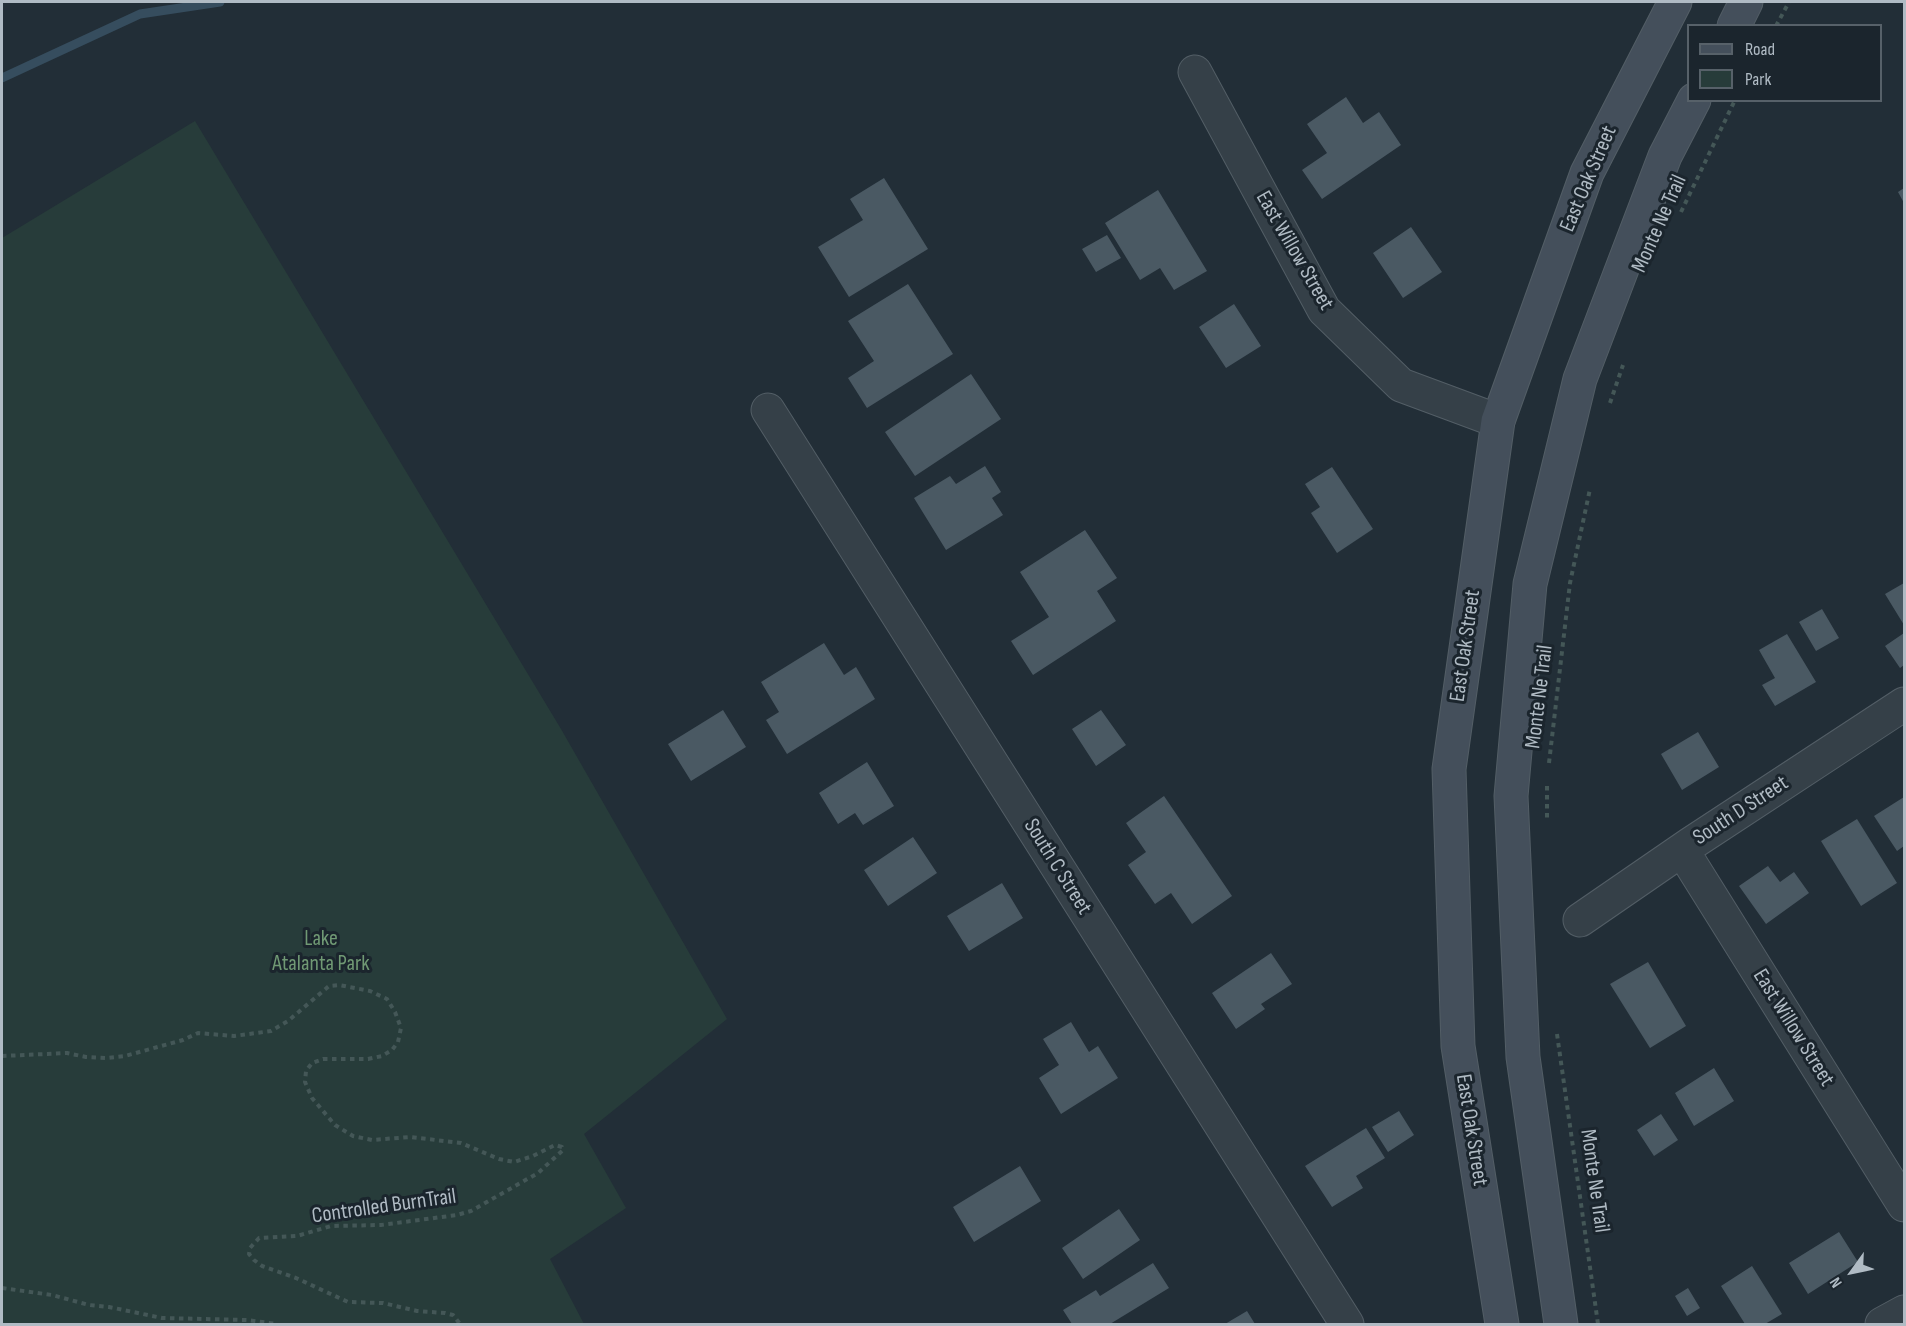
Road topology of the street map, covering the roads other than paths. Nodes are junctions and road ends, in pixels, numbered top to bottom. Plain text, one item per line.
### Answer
1 (1675, 2) edge
2 (1746, 2) edge
3 (1735, 24) edge
4 (1195, 72) dead end
5 (1693, 102) edge
6 (768, 410) dead end
7 (1498, 421) junction
8 (1905, 704) edge
9 (1682, 850) junction
10 (1580, 920) dead end
11 (1905, 1205) edge
12 (1905, 1312) edge
13 (1347, 1324) edge
14 (1502, 1324) edge
15 (1561, 1324) edge
16 (1882, 1324) edge

1 - 7 street, East Oak Street
2 - 3 street
4 - 7 street, East Willow Street
5 - 15 street
6 - 13 street, South C Street
7 - 14 street, East Oak Street
8 - 9 street, South D Street
9 - 10 street, South D Street
9 - 11 street, East Willow Street
12 - 16 street

